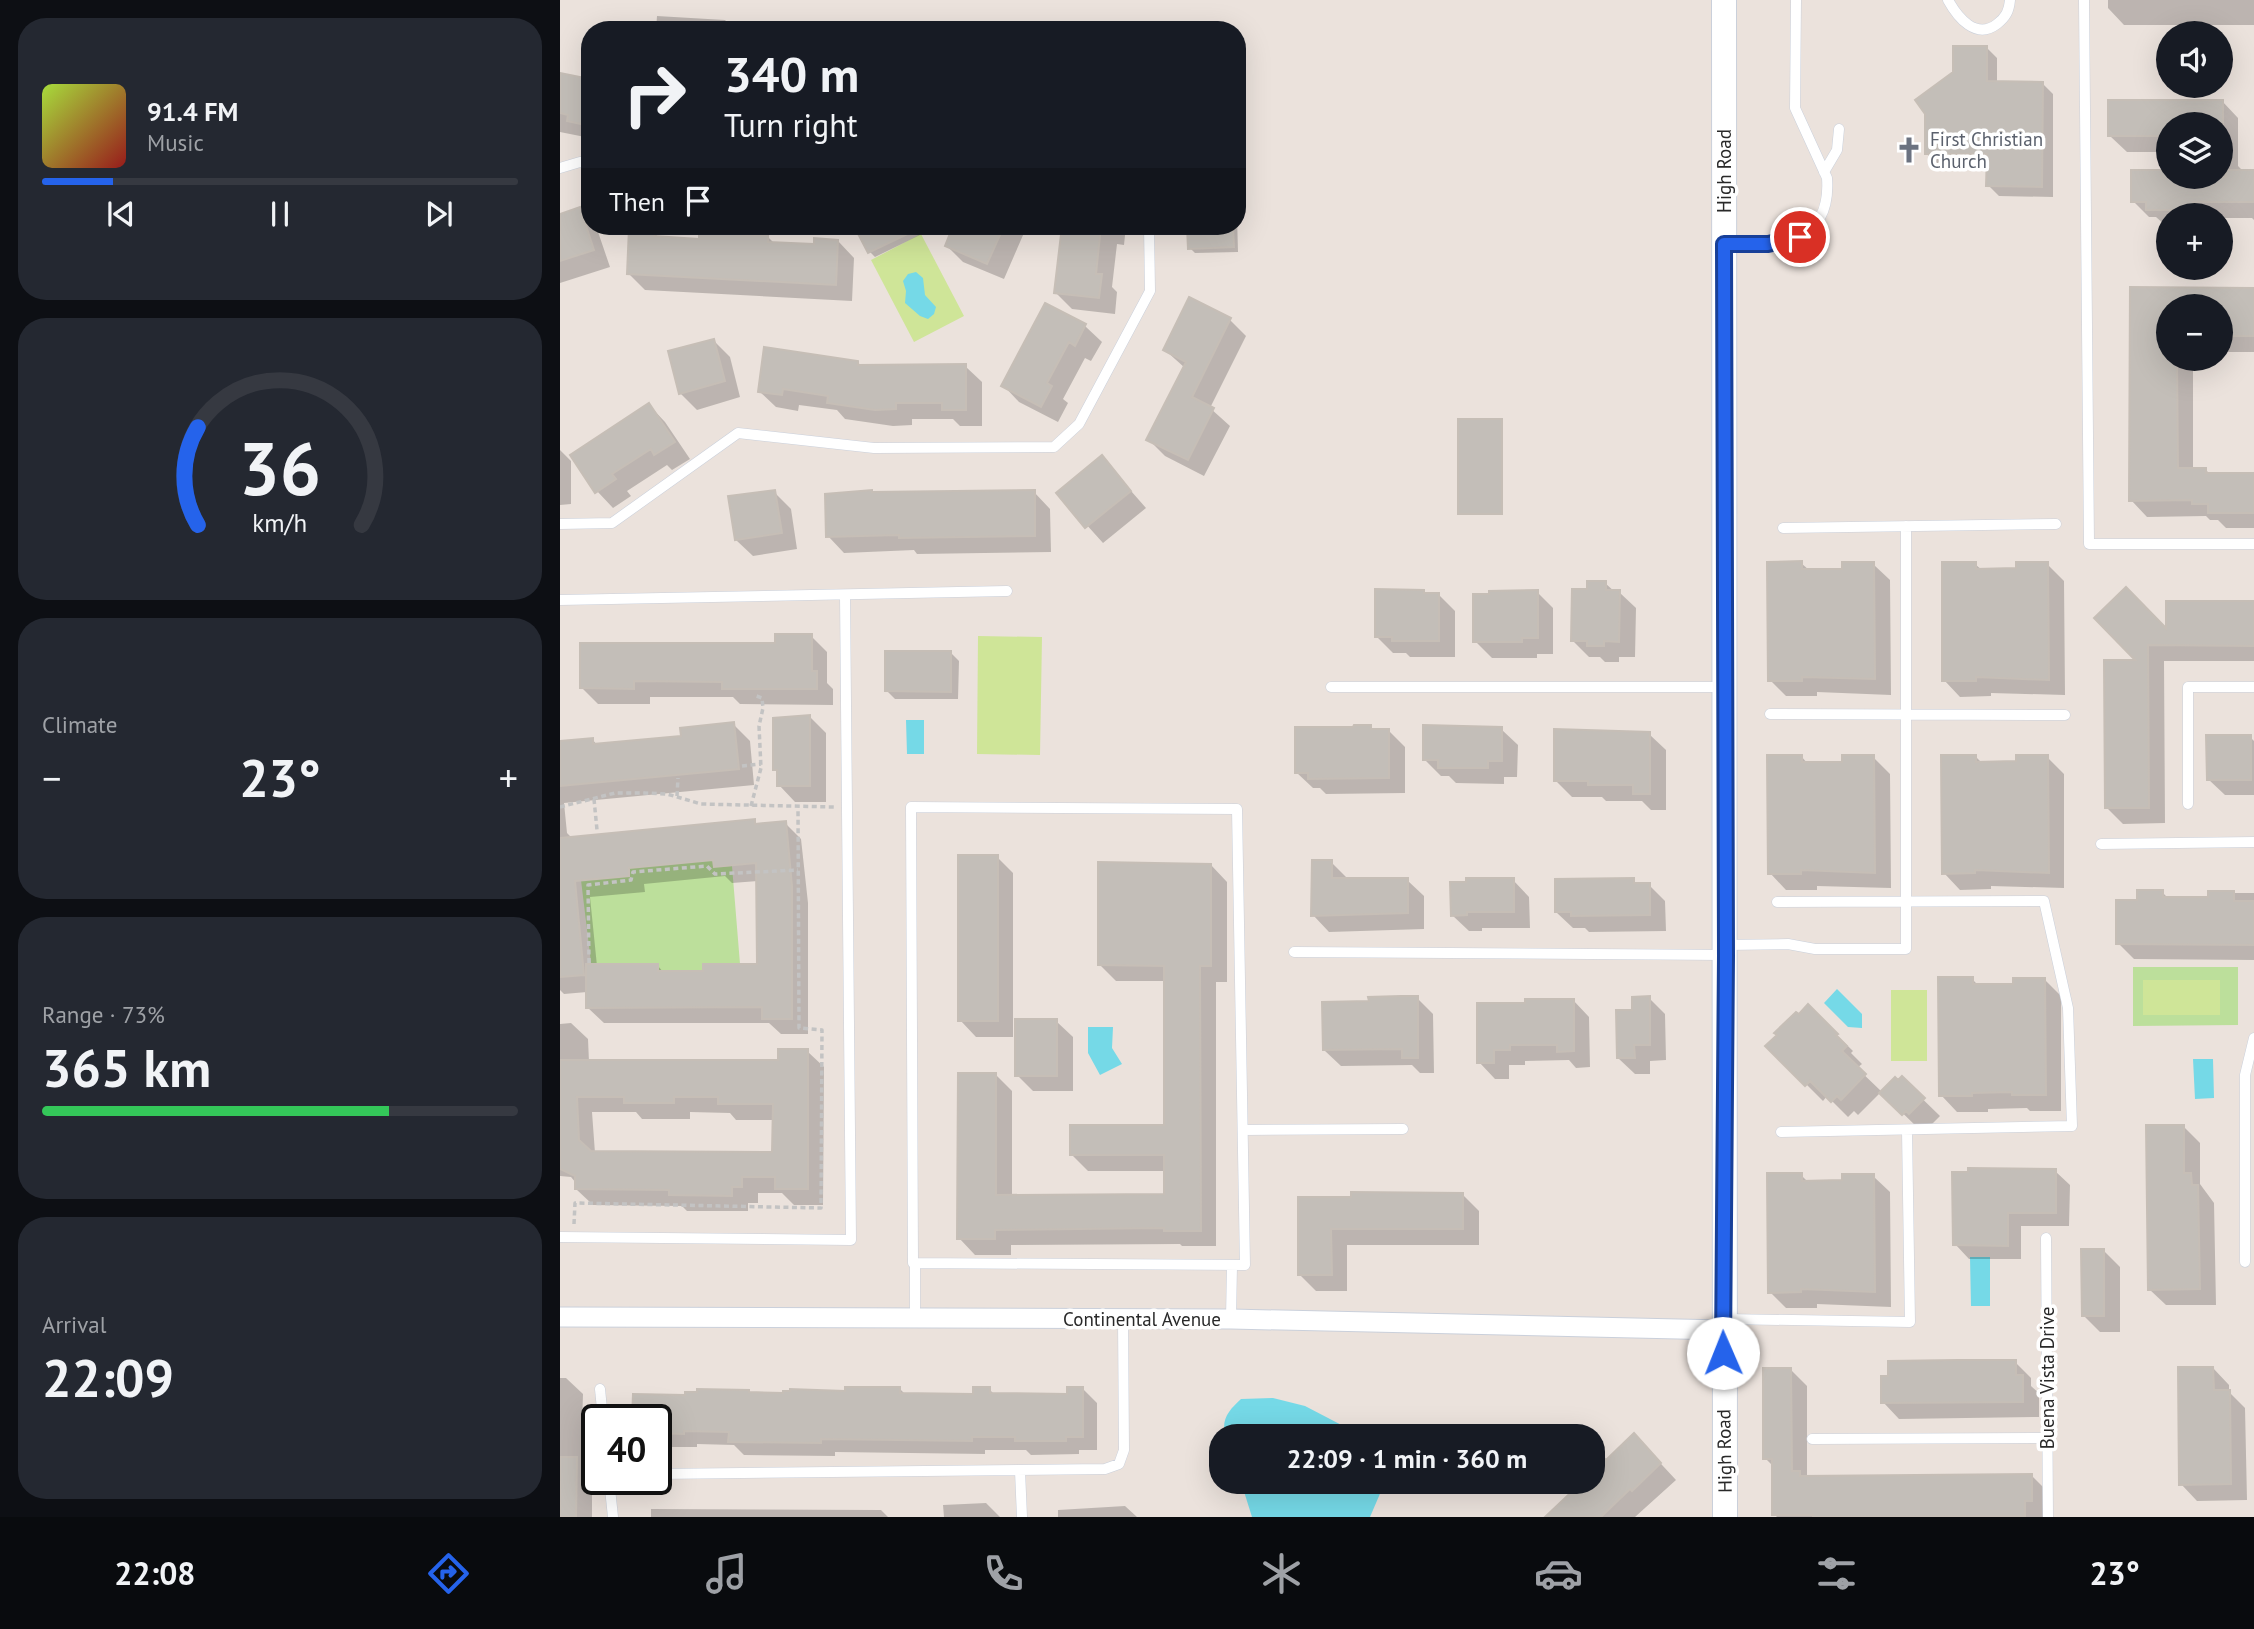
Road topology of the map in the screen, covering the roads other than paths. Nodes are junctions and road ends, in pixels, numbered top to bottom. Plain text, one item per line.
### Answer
1 (1724, 0) edge
2 (1796, 0) edge
3 (1948, 0) edge
4 (2010, 0) edge
5 (2084, 0) edge
6 (1839, 130) dead end
7 (581, 162) edge
8 (560, 168) edge
9 (1824, 172) junction
10 (1149, 235) edge
11 (1724, 244) junction
12 (560, 524) edge
13 (2056, 524) dead end
14 (1906, 526) junction
15 (1783, 527) dead end
16 (2254, 544) edge
17 (1007, 591) dead end
18 (845, 595) junction
19 (560, 600) edge
20 (1331, 687) dead end
21 (1725, 687) junction
22 (2254, 687) edge
23 (1770, 714) dead end
24 (1906, 715) junction
25 (2066, 716) dead end
26 (2188, 804) dead end
27 (2254, 842) edge
28 (2101, 844) dead end
29 (1777, 902) dead end
30 (1906, 902) junction
31 (1726, 950) junction
32 (1294, 952) dead end
33 (2254, 1038) edge
34 (1403, 1129) dead end
35 (1243, 1130) junction
36 (1907, 1130) junction
37 (1781, 1132) dead end
38 (2250, 1217) edge
39 (560, 1237) edge
40 (2046, 1238) dead end
41 (2245, 1262) dead end
42 (915, 1263) junction
43 (1232, 1265) junction
44 (560, 1317) edge
45 (915, 1318) junction
46 (1123, 1319) junction
47 (1231, 1319) junction
48 (1723, 1324) junction
49 (600, 1389) dead end
50 (602, 1404) edge
51 (2047, 1438) junction
52 (1812, 1439) dead end
53 (1020, 1471) junction
54 (672, 1474) edge
55 (611, 1495) edge
56 (613, 1517) edge
57 (1022, 1517) edge
58 (1725, 1517) edge
59 (2048, 1517) edge

1 - 11 street, High Road
2 - 9 lane
3 - 4 lane
5 - 16 lane
6 - 9 lane
7 - 8 lane
9 - 11 lane
10 - 12 lane
11 - 21 street, High Road
13 - 14 lane
14 - 15 lane
14 - 24 lane
17 - 18 lane
18 - 19 lane
18 - 39 lane
20 - 21 lane
21 - 31 street, High Road
22 - 26 lane
23 - 24 lane
24 - 25 lane
24 - 30 lane
27 - 28 lane
29 - 30 lane
30 - 31 lane
30 - 36 lane
31 - 32 lane
31 - 48 street, High Road
33 - 38 lane
34 - 35 lane
35 - 42 lane
35 - 43 lane
36 - 37 lane
36 - 48 lane
38 - 41 lane
40 - 51 lane, Buena Vista Drive
42 - 43 lane
42 - 45 lane
43 - 47 lane
44 - 45 street, Continental Avenue
45 - 46 street, Continental Avenue
46 - 47 street, Continental Avenue
46 - 53 lane
47 - 48 street, Continental Avenue
48 - 58 street, High Road
49 - 50 lane
51 - 52 lane
51 - 59 lane, Buena Vista Drive
53 - 54 lane
53 - 57 lane
55 - 56 lane

